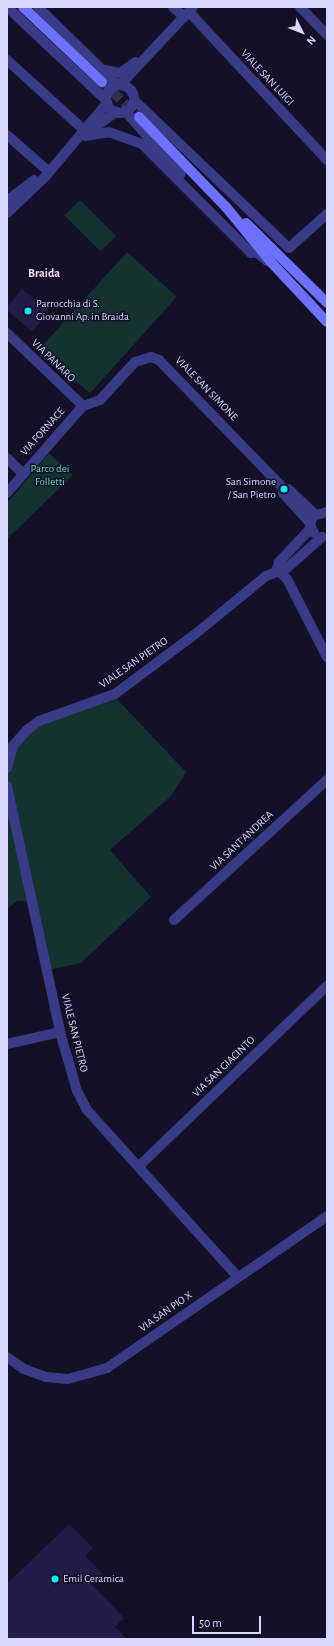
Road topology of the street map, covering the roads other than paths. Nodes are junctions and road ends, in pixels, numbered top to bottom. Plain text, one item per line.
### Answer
1 (7, 7) edge
2 (23, 7) edge
3 (38, 7) edge
4 (173, 7) edge
5 (300, 7) edge
6 (189, 12) edge
7 (327, 35) edge
8 (149, 56) junction
9 (7, 60) edge
10 (139, 68) junction
11 (104, 70) junction
12 (102, 82) tunnel mouth
13 (119, 85) junction
14 (132, 95) junction
15 (107, 102) junction
16 (121, 112) junction
17 (139, 117) tunnel mouth
18 (84, 133) junction
19 (7, 135) edge
20 (327, 160) edge
21 (48, 169) junction
22 (189, 188) junction
23 (7, 200) edge
24 (226, 207) junction
25 (247, 211) junction
26 (7, 213) edge
27 (327, 214) edge
28 (279, 253) junction
29 (270, 261) junction
30 (327, 303) edge
31 (327, 322) edge
32 (7, 333) edge
33 (83, 406) junction
34 (7, 458) edge
35 (23, 474) junction
36 (7, 493) edge
37 (327, 512) edge
38 (312, 522) junction
39 (324, 537) edge
40 (277, 569) junction
41 (327, 657) edge
42 (7, 768) edge
43 (327, 780) edge
44 (7, 786) edge
45 (174, 920) dead end
46 (327, 986) edge
47 (60, 1032) junction
48 (7, 1044) edge
49 (138, 1166) junction
50 (327, 1216) edge
51 (238, 1277) junction
52 (7, 1357) edge

1 - 15 street
2 - 12 main road
3 - 11 street
4 - 6 street, VIALE SAN LUIGI
5 - 7 street
6 - 8 street
6 - 20 street, VIALE SAN LUIGI
8 - 10 street
8 - 11 street
9 - 18 street
10 - 13 street
10 - 14 street
11 - 13 street
13 - 14 street
13 - 15 street
14 - 16 street
14 - 25 street
15 - 16 street
15 - 18 street
16 - 18 street
16 - 22 street
17 - 24 main road
18 - 21 street
18 - 22 street
19 - 21 street
21 - 23 street
21 - 26 street
22 - 29 street
24 - 28 main road
24 - 29 main road
25 - 27 street
25 - 28 street
28 - 30 main road
29 - 31 main road
32 - 33 street, VIA PANARO
33 - 35 street, VIA FORNACE
33 - 38 street, VIALE SAN SIMONE
34 - 35 street
35 - 36 street, VIA FORNACE
37 - 38 street
38 - 39 street, VIALE SAN SIMONE
38 - 40 street, VIALE SAN PIETRO
39 - 40 street, VIALE SAN PIETRO
40 - 41 street
40 - 42 street, VIALE SAN PIETRO
43 - 45 street, VIA SANT'ANDREA
44 - 47 street, VIALE SAN PIETRO
46 - 49 street, VIA SAN GIACINTO
47 - 48 street
47 - 49 street, VIALE SAN PIETRO
49 - 51 street, VIALE SAN PIETRO
50 - 51 street, VIA SAN PIO X
51 - 52 street, VIA SAN PIO X

